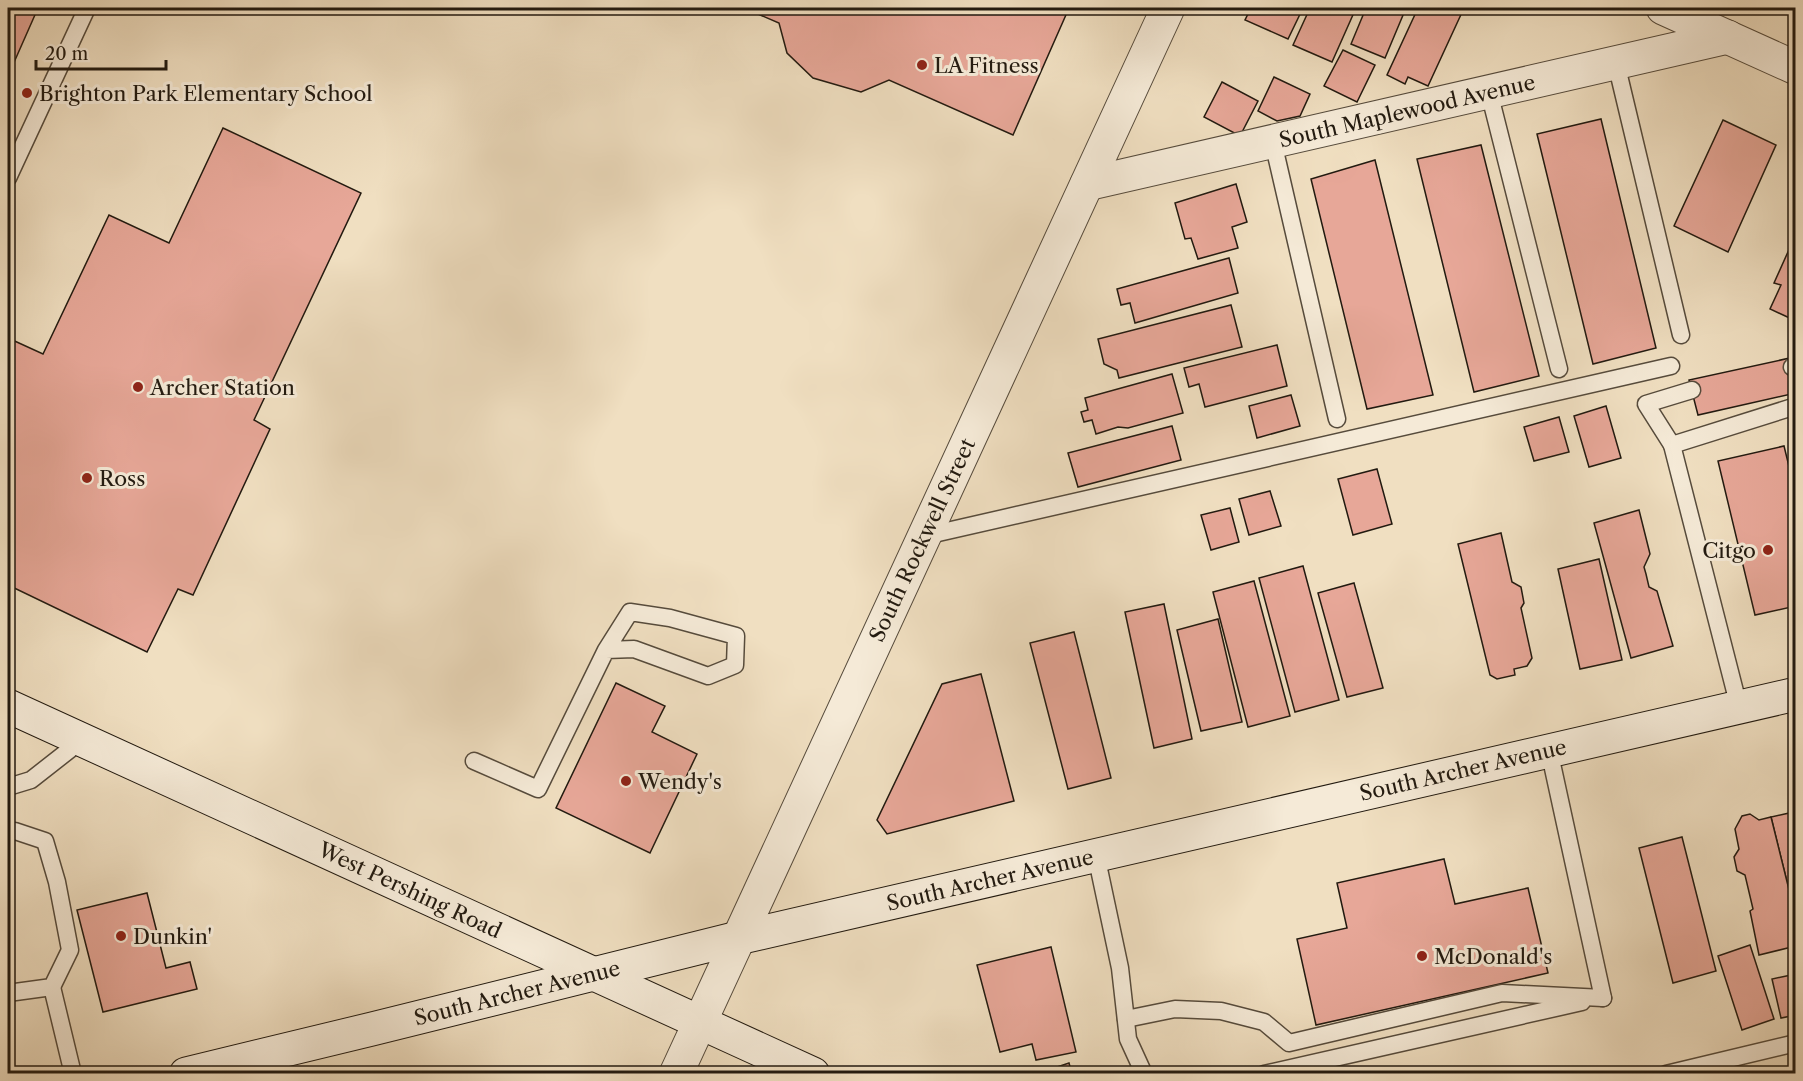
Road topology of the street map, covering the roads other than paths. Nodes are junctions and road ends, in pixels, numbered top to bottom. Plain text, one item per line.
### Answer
1 (87, 8) edge
2 (1168, 8) edge
3 (1663, 8) edge
4 (1728, 37) junction
5 (1616, 63) junction
6 (1796, 68) edge
7 (1489, 92) junction
8 (1272, 142) junction
9 (8, 178) edge
10 (1087, 184) junction
11 (1681, 334) dead end
12 (1671, 366) dead end
13 (1559, 369) dead end
14 (1692, 390) dead end
15 (1796, 406) edge
16 (1337, 419) dead end
17 (1672, 445) junction
18 (924, 536) junction
19 (606, 650) junction
20 (1796, 694) edge
21 (8, 706) edge
22 (1739, 706) junction
23 (82, 740) junction
24 (1549, 750) junction
25 (474, 761) dead end
26 (8, 787) edge
27 (8, 832) edge
28 (1096, 855) junction
29 (738, 938) junction
30 (594, 974) junction
31 (52, 987) junction
32 (8, 993) edge
33 (1603, 998) junction
34 (1126, 1019) junction
35 (700, 1022) junction
36 (1796, 1043) edge
37 (73, 1074) edge
38 (186, 1074) edge
39 (676, 1074) edge
40 (813, 1074) edge
41 (1144, 1074) edge
42 (1264, 1074) edge
43 (1666, 1074) edge

1 - 9 lane
2 - 10 street, South Rockwell Street
3 - 4 street
4 - 5 street, South Maplewood Avenue
4 - 6 street
5 - 7 street, South Maplewood Avenue
5 - 11 lane
7 - 8 street, South Maplewood Avenue
7 - 13 lane
8 - 10 street, South Maplewood Avenue
8 - 16 lane
10 - 18 street, South Rockwell Street
12 - 18 lane
14 - 17 lane
15 - 17 lane
17 - 22 lane
18 - 29 street, South Rockwell Street
19 - 19 lane
19 - 25 lane
20 - 22 street, South Archer Avenue
21 - 23 street, West Pershing Road
22 - 24 street, South Archer Avenue
23 - 26 lane
23 - 30 street, West Pershing Road
24 - 28 street, South Archer Avenue
24 - 33 lane
27 - 31 lane
28 - 29 street, South Archer Avenue
28 - 34 lane
29 - 30 street, South Archer Avenue
29 - 35 street, South Rockwell Street
30 - 35 street, West Pershing Road
30 - 38 street, South Archer Avenue
31 - 32 lane
31 - 37 lane
33 - 34 lane
33 - 42 lane
34 - 41 lane
35 - 39 street, South Rockwell Street
35 - 40 street, West Pershing Road
36 - 43 lane

